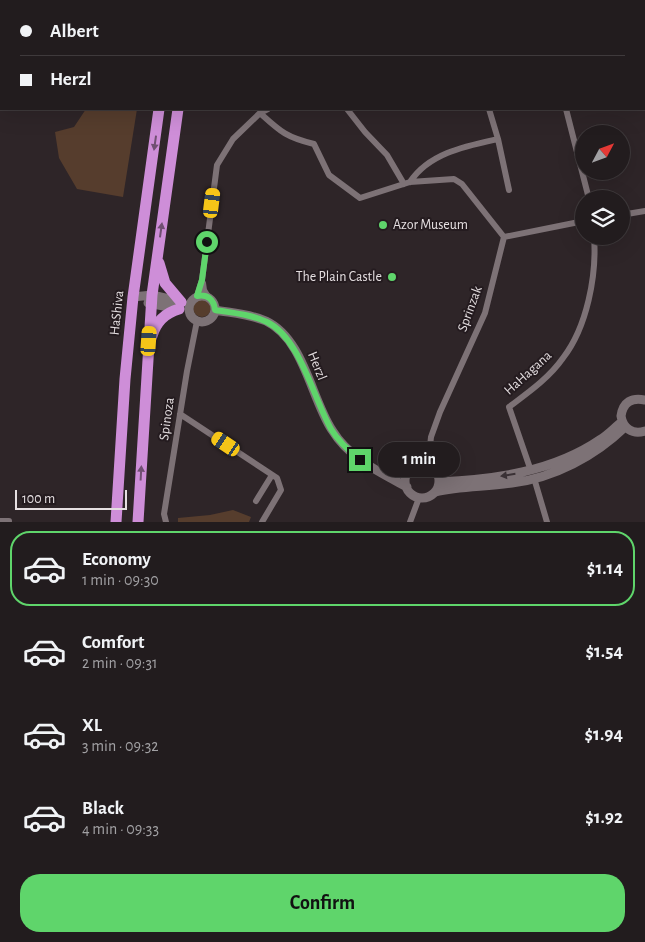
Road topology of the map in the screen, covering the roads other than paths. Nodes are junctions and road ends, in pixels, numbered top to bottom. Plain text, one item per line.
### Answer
1 (159, 110) edge
2 (178, 110) edge
3 (266, 110) edge
4 (348, 110) edge
5 (489, 110) edge
6 (566, 110) edge
7 (260, 113) junction
8 (498, 140) junction
9 (407, 183) junction
10 (509, 190) dead end
11 (586, 190) edge
12 (645, 211) edge
13 (630, 214) edge
14 (575, 223) edge
15 (504, 237) junction
16 (594, 245) edge
17 (158, 248) junction
18 (202, 280) junction
19 (133, 297) junction
20 (209, 298) junction
21 (152, 300) junction
22 (187, 304) junction
23 (215, 310) junction
24 (197, 321) junction
25 (148, 360) junction
26 (645, 399) edge
27 (180, 414) junction
28 (623, 424) junction
29 (645, 431) edge
30 (428, 465) junction
31 (369, 467) junction
32 (533, 474) junction
33 (272, 475) junction
34 (406, 476) junction
35 (439, 482) junction
36 (407, 487) junction
37 (435, 492) junction
38 (419, 498) junction
39 (256, 501) dead end
40 (0, 521) edge
41 (9, 521) edge
42 (116, 522) edge
43 (138, 522) edge
44 (166, 522) edge
45 (262, 522) edge
46 (410, 522) edge
47 (547, 522) edge

1 -> 19 highway, HaShiva
17 -> 2 highway
3 - 7 street
4 - 9 street
5 - 8 street
6 - 11 street
7 - 9 street
7 - 18 street
8 - 9 street
8 - 10 street
9 - 15 street
12 - 13 street
14 - 15 street
15 - 30 street, Sprinzak
16 - 32 street, HaHagana
17 - 21 highway
17 - 22 highway
18 - 20 street
18 - 22 street
19 - 21 street
19 - 42 highway, HaShiva
20 - 22 street
20 - 23 street
21 - 22 street
21 - 25 highway
22 - 24 street
22 - 25 highway
23 - 24 street
23 - 31 street, Herzl
24 - 27 street, Spinoza
43 -> 25 highway
26 - 28 street
27 - 33 street
27 - 44 street, Spinoza
28 - 29 street
28 - 32 street
30 - 34 street
30 - 35 street
31 - 34 street, Herzl
31 - 36 street, Herzl
32 -> 35 street
32 - 37 street
32 - 47 street, HaHagana
33 - 39 street
33 - 45 street
34 - 36 street
35 - 37 street
36 - 38 street
37 - 38 street
38 - 46 street
40 - 41 street

